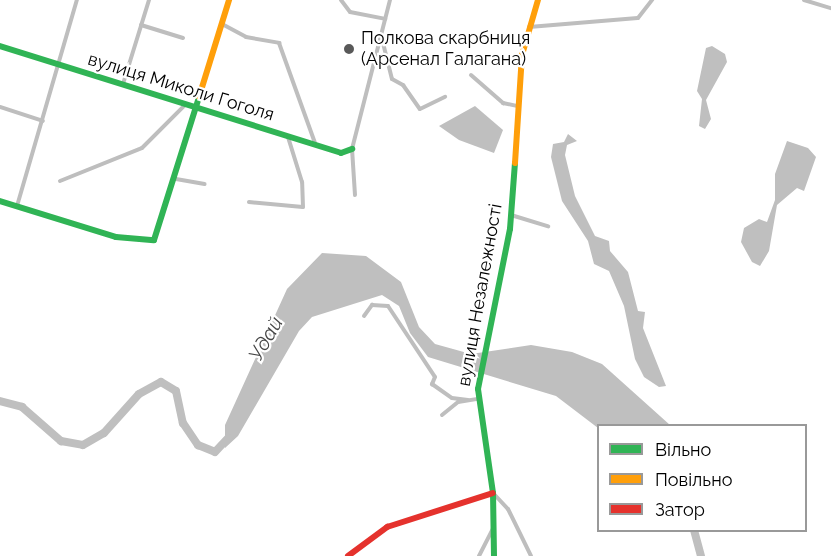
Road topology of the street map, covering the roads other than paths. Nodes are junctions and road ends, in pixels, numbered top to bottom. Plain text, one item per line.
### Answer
1 (77, 0) edge
2 (148, 0) edge
3 (229, 0) edge
4 (341, 0) edge
5 (390, 0) edge
6 (538, 0) edge
7 (652, 0) edge
8 (804, 0) edge
9 (831, 8) edge
10 (385, 19) junction
11 (222, 24) junction
12 (141, 25) junction
13 (528, 27) junction
14 (183, 38) dead end
15 (383, 43) junction
16 (0, 46) edge
17 (60, 64) junction
18 (471, 75) dead end
19 (123, 84) junction
20 (445, 97) dead end
21 (186, 104) junction
22 (517, 106) junction
23 (0, 107) edge
24 (199, 107) junction
25 (43, 121) junction
26 (288, 136) junction
27 (315, 143) junction
28 (352, 149) junction
29 (177, 179) junction
30 (60, 181) dead end
31 (205, 184) dead end
32 (355, 195) dead end
33 (0, 201) edge
34 (249, 201) dead end
35 (17, 206) junction
36 (511, 215) junction
37 (548, 226) dead end
38 (364, 316) dead end
39 (478, 399) junction
40 (468, 400) junction
41 (442, 415) dead end
42 (493, 493) junction
43 (493, 528) junction
44 (348, 556) edge
45 (479, 556) edge
46 (494, 556) edge
47 (531, 556) edge

1 - 17 street
2 - 12 street
3 - 11 street
4 - 10 street
5 - 10 street
6 - 13 street, вулиця Незалежності
7 - 13 street
8 - 9 street
10 - 15 street
11 - 24 street
11 - 27 street
12 - 14 street
12 - 19 street
13 - 22 street, вулиця Незалежності
15 - 20 street
15 - 28 street
16 - 17 street, вулиця Миколи Гоголя
17 - 19 street, вулиця Миколи Гоголя
17 - 25 street
18 - 22 street
19 - 21 street, вулиця Миколи Гоголя
21 - 24 street, вулиця Миколи Гоголя
21 - 30 street
22 - 36 street, вулиця Незалежності
23 - 25 street
24 - 26 street, вулиця Миколи Гоголя
24 - 29 street
25 - 35 street
26 - 27 street, вулиця Миколи Гоголя
26 - 34 street
27 - 28 street, вулиця Миколи Гоголя
28 - 32 street
29 - 31 street
29 - 35 street
33 - 35 street
36 - 37 street
36 - 39 street, вулиця Незалежності
38 - 40 street
39 - 40 street
39 - 42 street, вулиця Незалежності
40 - 41 street
42 - 43 street, вулиця Незалежності
42 - 44 street
42 - 47 street
43 - 45 street, вулиця Незалежності
43 - 46 street

